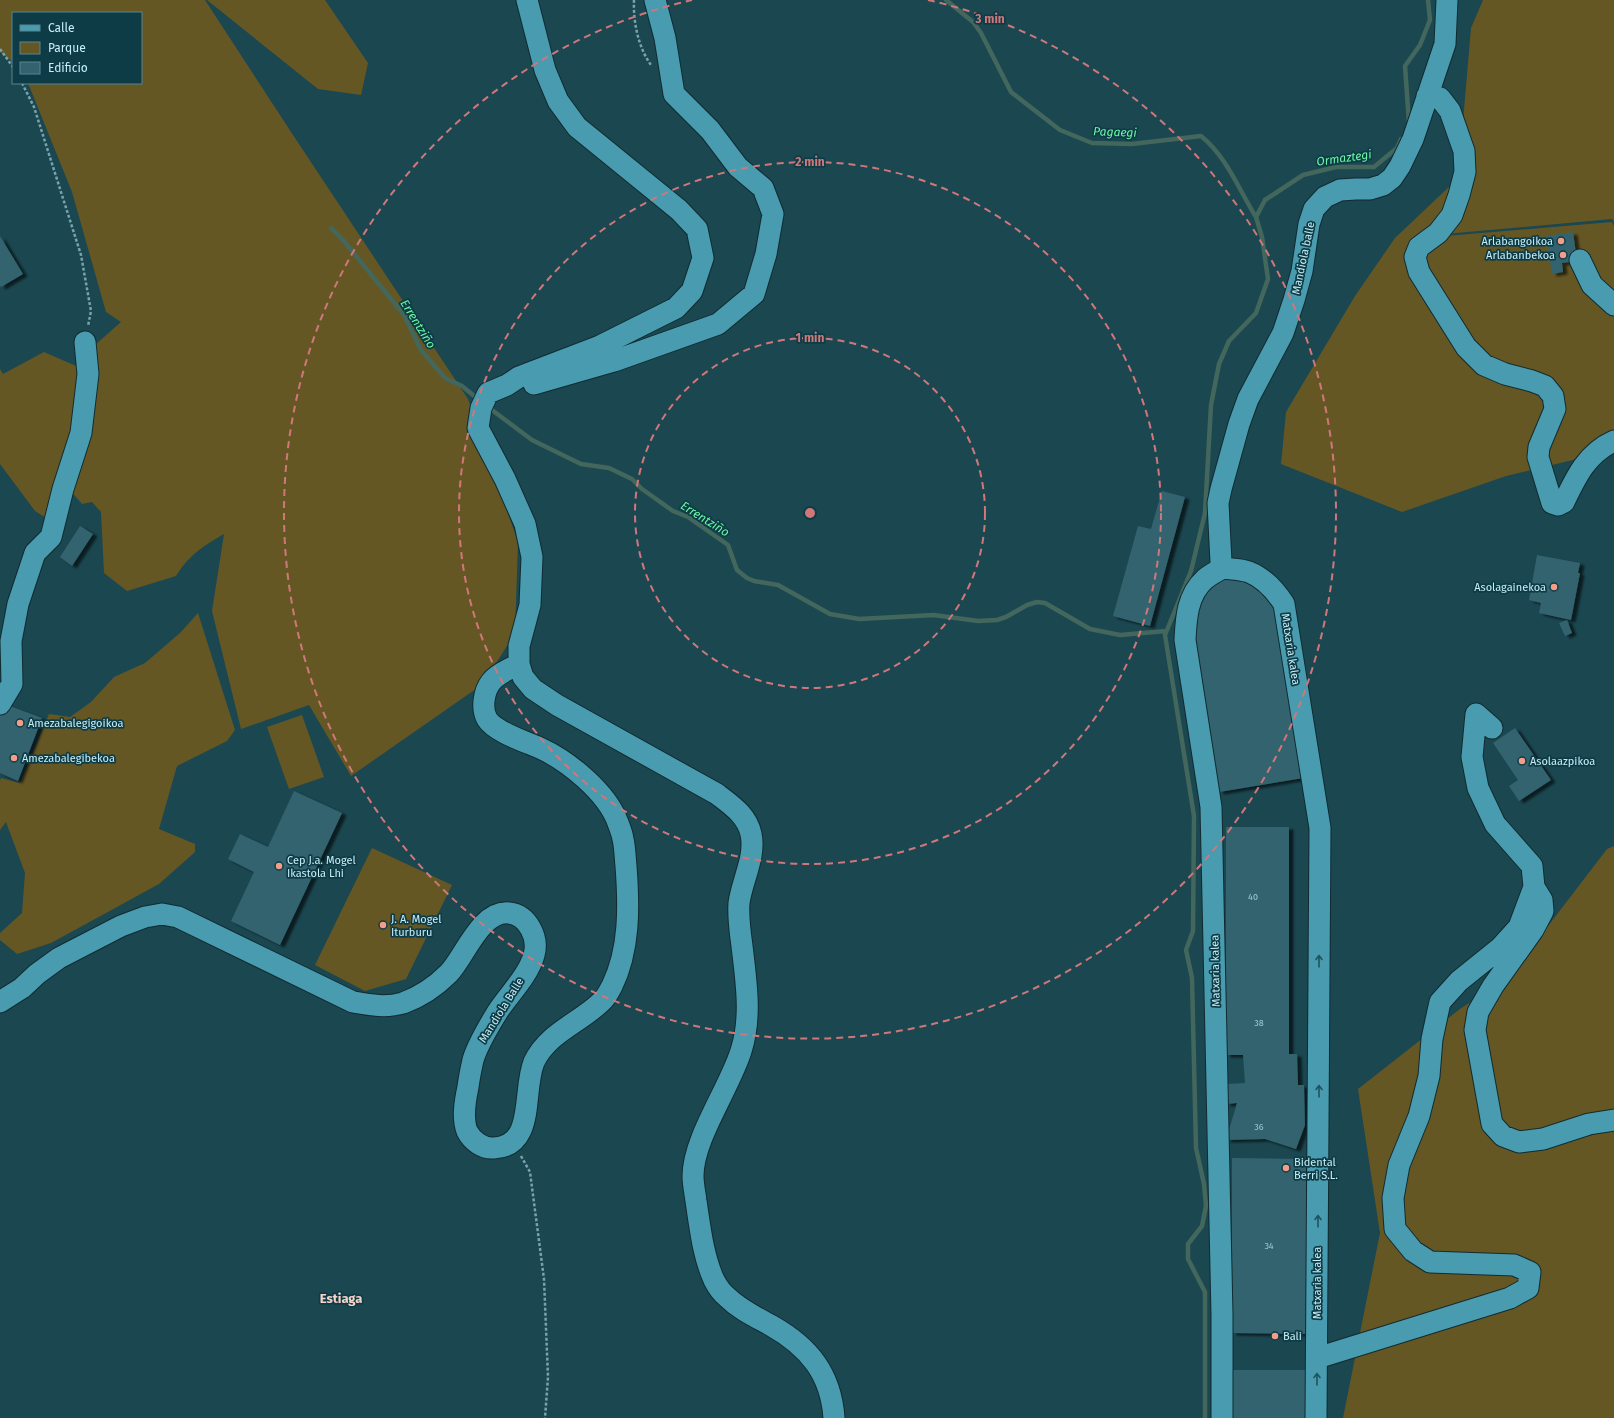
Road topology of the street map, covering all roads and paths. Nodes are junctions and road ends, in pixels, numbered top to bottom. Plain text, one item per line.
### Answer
1 (527, 0) edge
2 (655, 0) edge
3 (1447, 0) edge
4 (0, 50) edge
5 (12, 66) edge
6 (23, 84) edge
7 (1427, 96) junction
8 (1580, 260) dead end
9 (1614, 305) edge
10 (85, 342) joint
11 (507, 385) junction
12 (1614, 441) edge
13 (1223, 568) junction
14 (518, 664) junction
15 (0, 704) edge
16 (1492, 728) dead end
17 (1534, 887) junction
18 (0, 1002) edge
19 (1614, 1120) edge
20 (513, 1142) junction
21 (1317, 1358) junction
22 (545, 1418) edge
23 (834, 1418) edge
24 (1222, 1418) edge
25 (1316, 1418) edge

1 - 11 street
2 - 11 street
3 - 7 street, Mandiola balle
4 - 5 path
6 - 10 path
7 - 12 street
7 - 13 street, Mandiola balle
8 - 9 street
10 - 15 street
11 - 14 street
21 -> 13 street, Matxaria kalea
13 - 24 street, Matxaria kalea
14 - 20 street
14 - 23 street
16 - 17 street
17 - 19 street
17 - 21 street
18 - 20 street, Mandiola Balle
20 - 22 path
25 -> 21 street, Matxaria kalea

